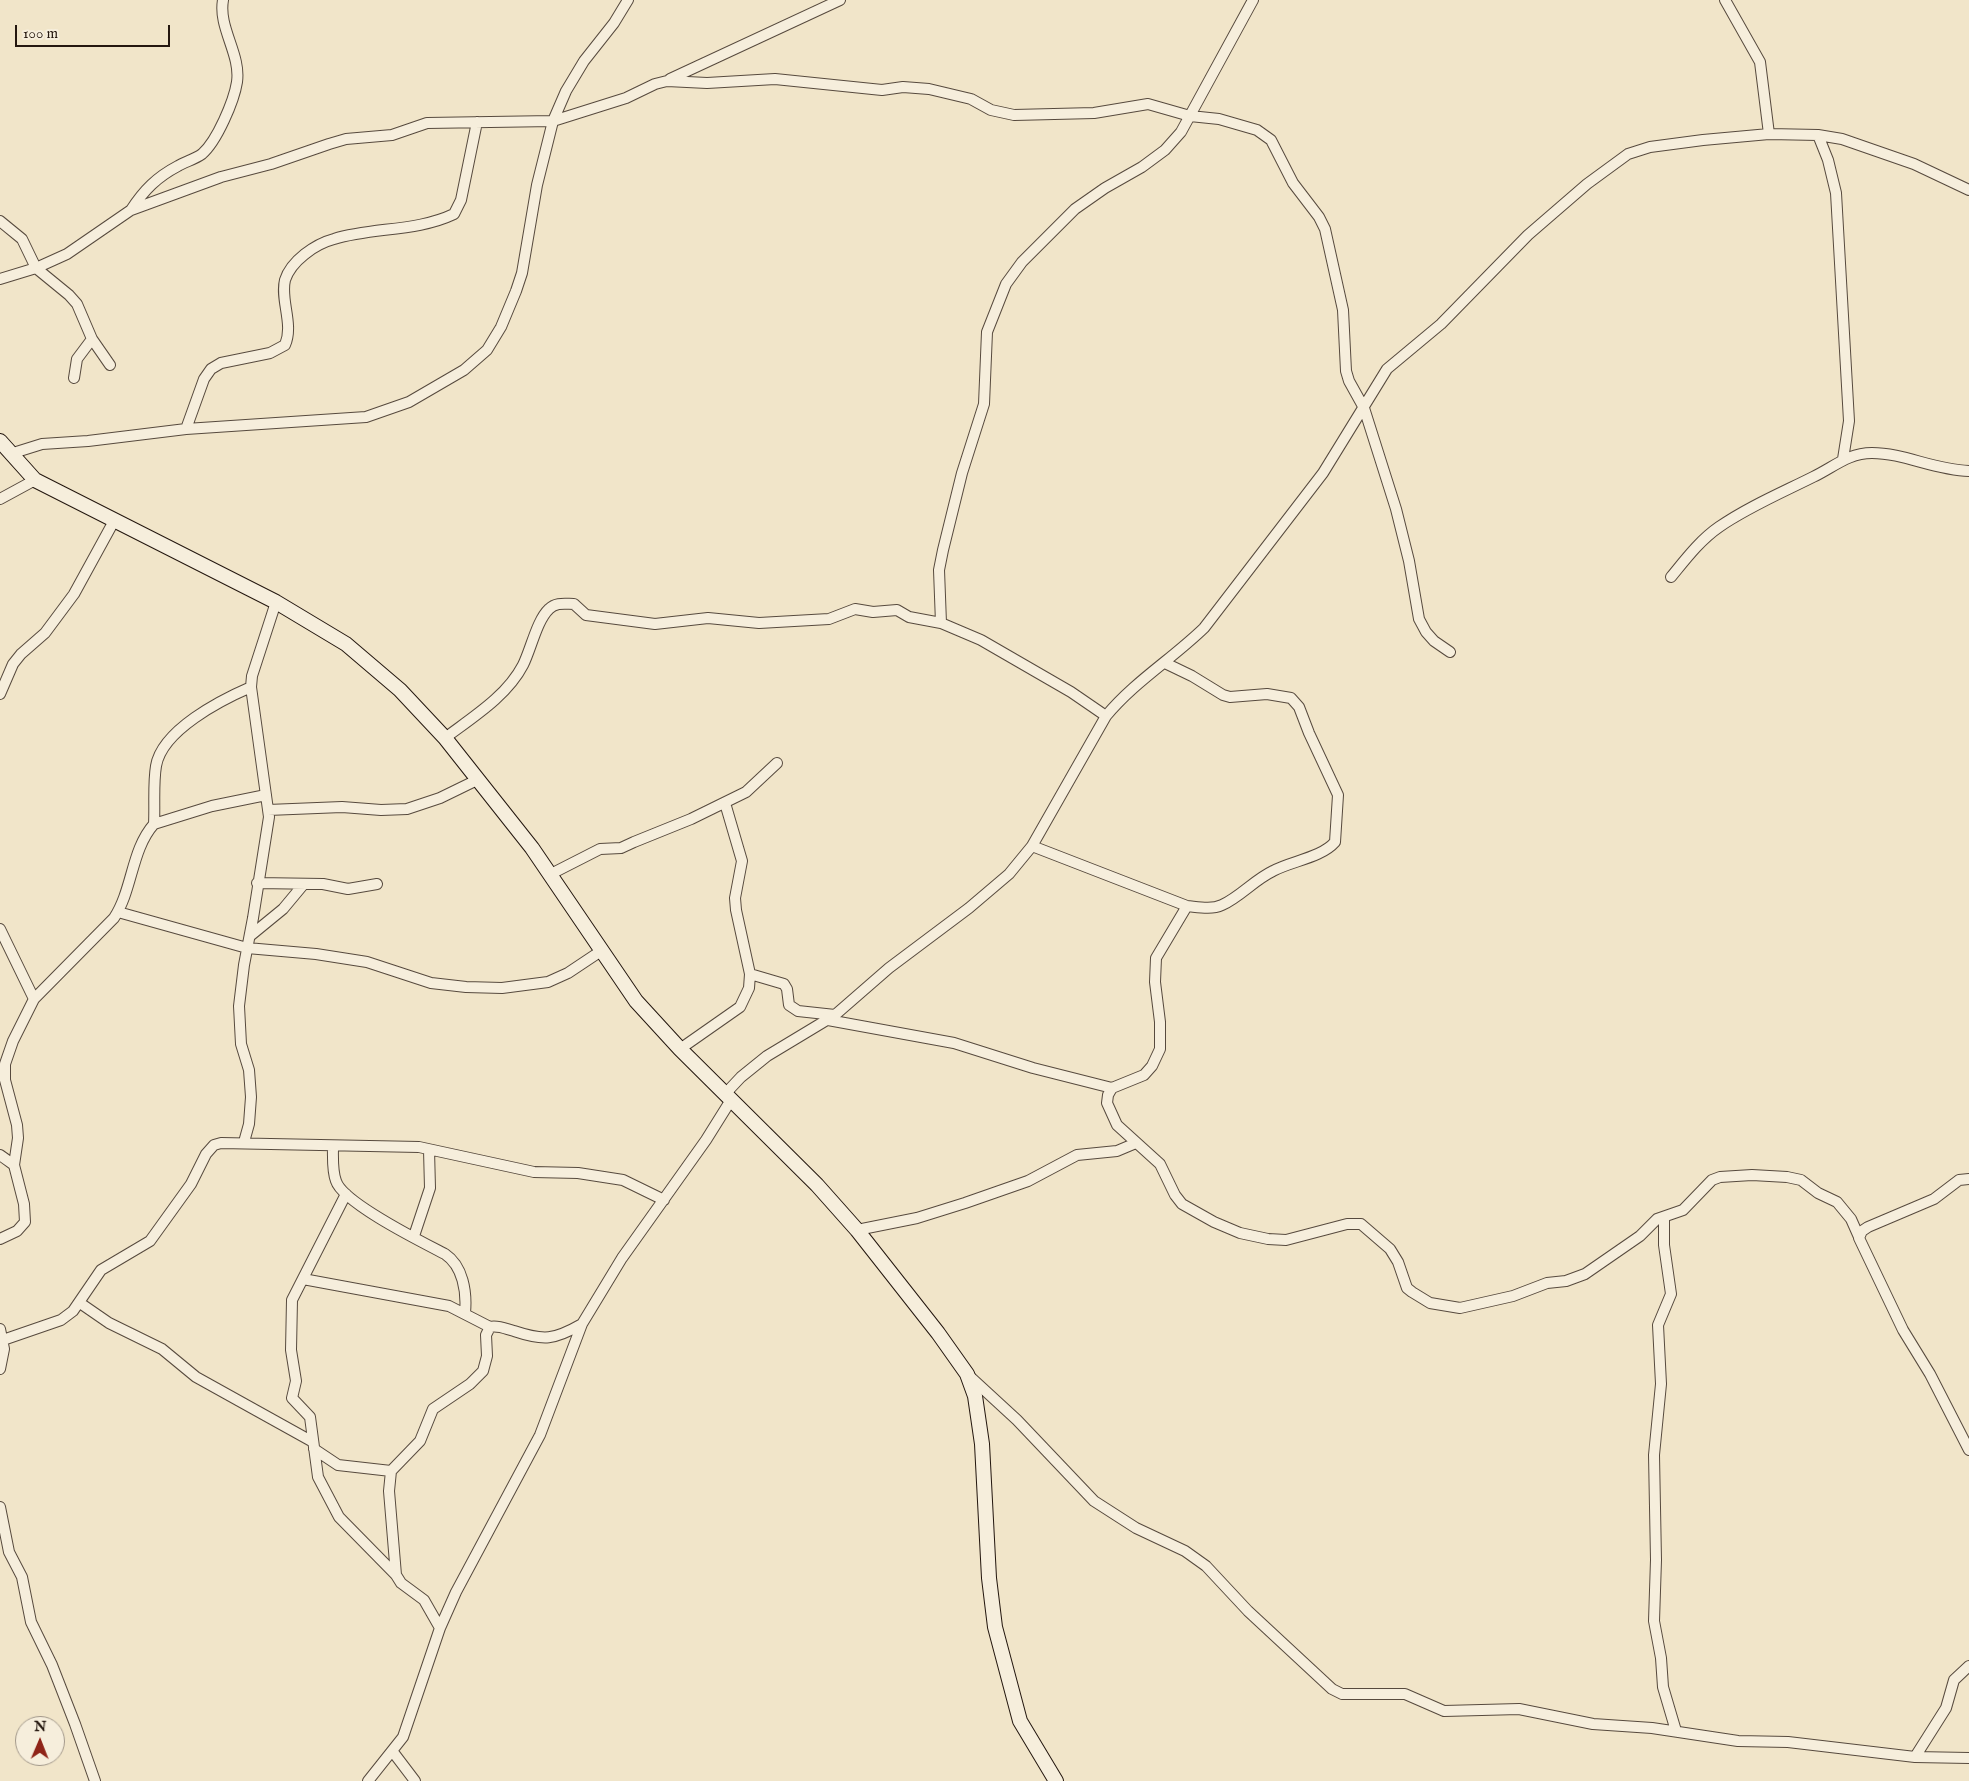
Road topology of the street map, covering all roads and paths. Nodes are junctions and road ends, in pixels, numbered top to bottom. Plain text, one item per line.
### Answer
1 (223, 0) edge
2 (628, 0) edge
3 (840, 0) edge
4 (1252, 0) edge
5 (1725, 0) edge
6 (667, 80) junction
7 (1190, 116) junction
8 (553, 121) junction
9 (477, 122) junction
10 (1769, 134) junction
11 (1818, 135) junction
12 (1969, 190) edge
13 (131, 210) junction
14 (0, 221) edge
15 (36, 268) junction
16 (0, 279) edge
17 (92, 339) junction
18 (110, 365) dead end
19 (74, 378) dead end
20 (1364, 408) junction
21 (186, 429) junction
22 (0, 441) edge
23 (10, 454) junction
24 (1843, 459) junction
25 (1969, 471) edge
26 (35, 480) junction
27 (0, 498) edge
28 (114, 521) junction
29 (1671, 577) dead end
30 (276, 602) junction
31 (941, 623) junction
32 (1450, 652) dead end
33 (1165, 663) junction
34 (251, 687) junction
35 (0, 694) edge
36 (1106, 716) junction
37 (445, 738) junction
38 (778, 763) dead end
39 (479, 779) junction
40 (266, 795) junction
41 (725, 803) junction
42 (268, 810) junction
43 (154, 824) junction
44 (1032, 846) junction
45 (549, 875) junction
46 (257, 883) junction
47 (377, 884) dead end
48 (303, 885) junction
49 (1187, 906) junction
50 (118, 912) junction
51 (0, 929) edge
52 (250, 936) junction
53 (247, 948) junction
54 (601, 951) junction
55 (750, 974) junction
56 (34, 999) junction
57 (832, 1017) junction
58 (680, 1049) junction
59 (3, 1065) edge
60 (1112, 1088) junction
61 (728, 1097) junction
62 (244, 1142) junction
63 (1136, 1143) junction
64 (332, 1146) junction
65 (430, 1150) junction
66 (0, 1155) edge
67 (14, 1165) junction
68 (1969, 1179) edge
69 (346, 1194) junction
70 (664, 1200) junction
71 (1664, 1217) junction
72 (857, 1230) junction
73 (414, 1236) junction
74 (1859, 1237) junction
75 (0, 1239) edge
76 (303, 1279) junction
77 (80, 1303) junction
78 (465, 1313) junction
79 (582, 1324) junction
80 (490, 1327) junction
81 (0, 1329) edge
82 (3, 1340) junction
83 (0, 1369) edge
84 (967, 1374) junction
85 (313, 1446) junction
86 (1969, 1450) edge
87 (391, 1471) junction
88 (0, 1507) edge
89 (396, 1575) junction
90 (440, 1628) junction
91 (1969, 1666) edge
92 (1676, 1731) junction
93 (393, 1752) junction
94 (1915, 1757) junction
95 (1969, 1758) edge
96 (95, 1781) edge
97 (368, 1781) edge
98 (415, 1781) edge
99 (1056, 1781) edge

1 - 13 street
2 - 8 street
3 - 6 street
4 - 7 street
5 - 10 street
6 - 7 street
6 - 8 street
7 - 20 street
7 - 31 street
8 - 9 street
8 - 21 street
9 - 13 street
9 - 21 street
10 - 11 street
10 - 20 street
11 - 12 street
11 - 24 street
13 - 15 street
14 - 15 street
15 - 16 street
15 - 17 street
17 - 18 street
17 - 19 street
20 - 32 street
20 - 33 street
21 - 23 street
22 - 23 street
23 - 26 street
24 - 25 street
24 - 29 street
26 - 27 street
26 - 28 street
28 - 30 street
28 - 35 street
30 - 34 street
30 - 37 street
31 - 36 street
31 - 37 street
33 - 36 street
33 - 49 street
34 - 40 street
34 - 43 street
36 - 44 street
37 - 39 street
38 - 41 street
39 - 42 street
39 - 45 street
40 - 42 street
40 - 43 street
41 - 45 street
41 - 55 street
42 - 46 street
43 - 50 street
44 - 49 street
44 - 57 street
45 - 54 street
46 - 48 street
46 - 52 street
47 - 48 street
48 - 52 street
49 - 60 street
50 - 53 street
50 - 56 street
51 - 56 street
52 - 53 street
53 - 54 street
53 - 62 street
54 - 58 street
55 - 57 street
55 - 58 street
56 - 59 street
57 - 60 street
57 - 61 street
58 - 61 street
59 - 67 street
60 - 63 street
61 - 70 street
61 - 72 street
62 - 64 street
62 - 77 street
63 - 71 street
63 - 72 street
64 - 65 street
64 - 69 street
65 - 70 street
65 - 73 street
66 - 67 street
67 - 75 street
68 - 74 street
69 - 73 street
69 - 76 street
70 - 79 street
71 - 74 street
71 - 92 street
72 - 84 street
73 - 78 street
74 - 86 street
76 - 78 street
76 - 85 street
77 - 82 street
77 - 85 street
78 - 80 street
79 - 80 street
79 - 90 street
80 - 87 street
81 - 82 street
82 - 83 street
84 - 92 street
84 - 99 street
85 - 87 street
85 - 89 street
87 - 89 street
88 - 96 street
89 - 90 street
90 - 93 street
91 - 94 street
92 - 94 street
93 - 97 street
93 - 98 street
94 - 95 street

